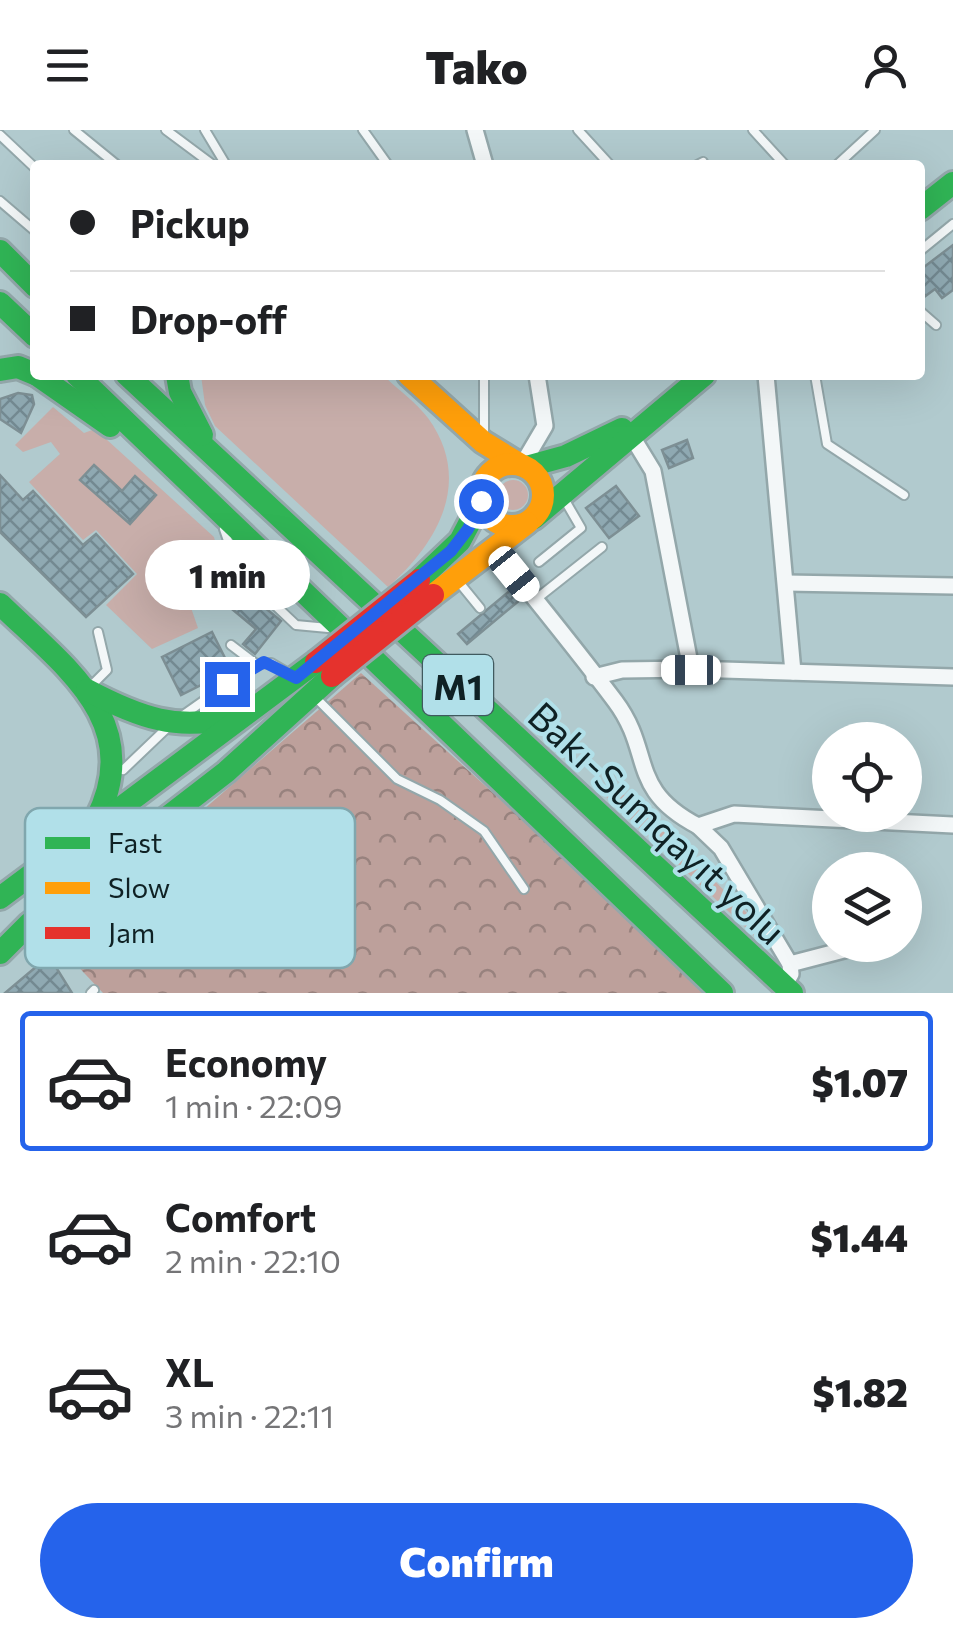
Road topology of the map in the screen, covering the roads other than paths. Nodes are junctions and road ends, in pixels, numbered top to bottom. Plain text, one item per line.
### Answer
1 (74, 130) edge
2 (166, 130) edge
3 (205, 130) edge
4 (363, 130) edge
5 (475, 130) edge
6 (578, 130) edge
7 (875, 130) edge
8 (759, 132) edge
9 (0, 135) edge
10 (111, 160) edge
11 (206, 160) edge
12 (223, 160) edge
13 (384, 160) edge
14 (484, 160) edge
15 (605, 160) edge
16 (781, 160) edge
17 (842, 160) edge
18 (30, 163) edge
19 (953, 183) edge
20 (0, 201) edge
21 (925, 204) edge
22 (953, 224) edge
23 (30, 227) edge
24 (925, 248) edge
25 (7, 258) edge
26 (30, 278) edge
27 (0, 302) edge
28 (925, 315) edge
29 (936, 324) dead end
30 (30, 331) edge
31 (0, 370) edge
32 (30, 371) edge
33 (44, 380) edge
34 (82, 380) edge
35 (133, 380) edge
36 (179, 380) edge
37 (414, 380) edge
38 (484, 380) edge
39 (537, 380) edge
40 (697, 380) edge
41 (766, 380) edge
42 (816, 380) edge
43 (429, 394) junction
44 (666, 404) junction
45 (631, 435) junction
46 (483, 442) junction
47 (522, 465) junction
48 (225, 470) junction
49 (560, 494) junction
50 (481, 495) junction
51 (904, 495) dead end
52 (220, 510) junction
53 (532, 519) junction
54 (602, 547) dead end
55 (494, 548) junction
56 (539, 562) dead end
57 (456, 578) junction
58 (786, 583) junction
59 (953, 586) edge
60 (426, 587) junction
61 (535, 600) junction
62 (480, 608) dead end
63 (2, 609) edge
64 (98, 632) dead end
65 (231, 645) dead end
66 (256, 664) junction
67 (691, 670) junction
68 (793, 672) junction
69 (594, 677) junction
70 (953, 677) edge
71 (304, 686) junction
72 (86, 689) junction
73 (270, 700) junction
74 (172, 724) junction
75 (114, 778) junction
76 (104, 808) edge
77 (122, 808) edge
78 (142, 808) edge
79 (179, 808) edge
80 (953, 825) edge
81 (698, 826) junction
82 (25, 879) edge
83 (524, 889) dead end
84 (25, 895) edge
85 (0, 898) edge
86 (0, 914) edge
87 (25, 928) edge
88 (0, 954) edge
89 (828, 962) edge
90 (788, 981) edge
91 (722, 993) edge

1 - 10 lane
2 - 11 lane
3 - 12 lane
4 - 13 lane
5 - 14 street
6 - 15 lane
7 - 17 lane
8 - 16 lane
9 - 18 lane
19 - 21 main road
20 - 23 lane
22 - 24 lane
25 - 26 main road
27 - 30 main road
28 - 29 lane
31 - 32 main road
33 - 52 main road
34 - 52 main road, Bakı-Sumqayıt yolu / M1
35 - 48 main road, Bakı-Sumqayıt yolu / M1
36 - 48 main road
37 - 43 main road
38 - 46 lane
39 - 47 street
40 - 44 main road
41 - 58 street
42 - 51 lane
43 - 46 main road
43 - 50 main road
44 - 45 main road
44 - 47 main road
45 - 49 main road
45 - 67 street
46 - 47 main road
47 - 50 main road
47 - 53 main road
48 - 90 main road, Bakı-Sumqayıt yolu / M1
49 - 53 main road
49 - 56 lane
50 - 53 main road
50 - 60 main road
52 - 91 main road, Bakı-Sumqayıt yolu / M1
53 - 55 main road
54 - 61 lane
55 - 57 main road
55 - 61 street
57 - 60 main road
57 - 62 lane
58 - 59 street
58 - 68 street
60 - 71 main road, bridge
61 - 69 street
63 - 72 main road
64 - 72 lane
65 - 66 lane
66 - 71 lane
66 - 74 lane
67 - 68 street
67 - 69 street
68 - 70 street
69 - 81 street
71 - 73 main road
71 - 79 main road
71 - 83 lane
72 - 74 main road
72 - 75 main road
73 - 74 main road
73 - 77 main road
73 - 78 main road
74 - 75 lane
75 - 76 main road
80 - 81 street
81 - 90 street
82 - 85 main road
84 - 86 main road
87 - 88 main road
89 - 90 street

